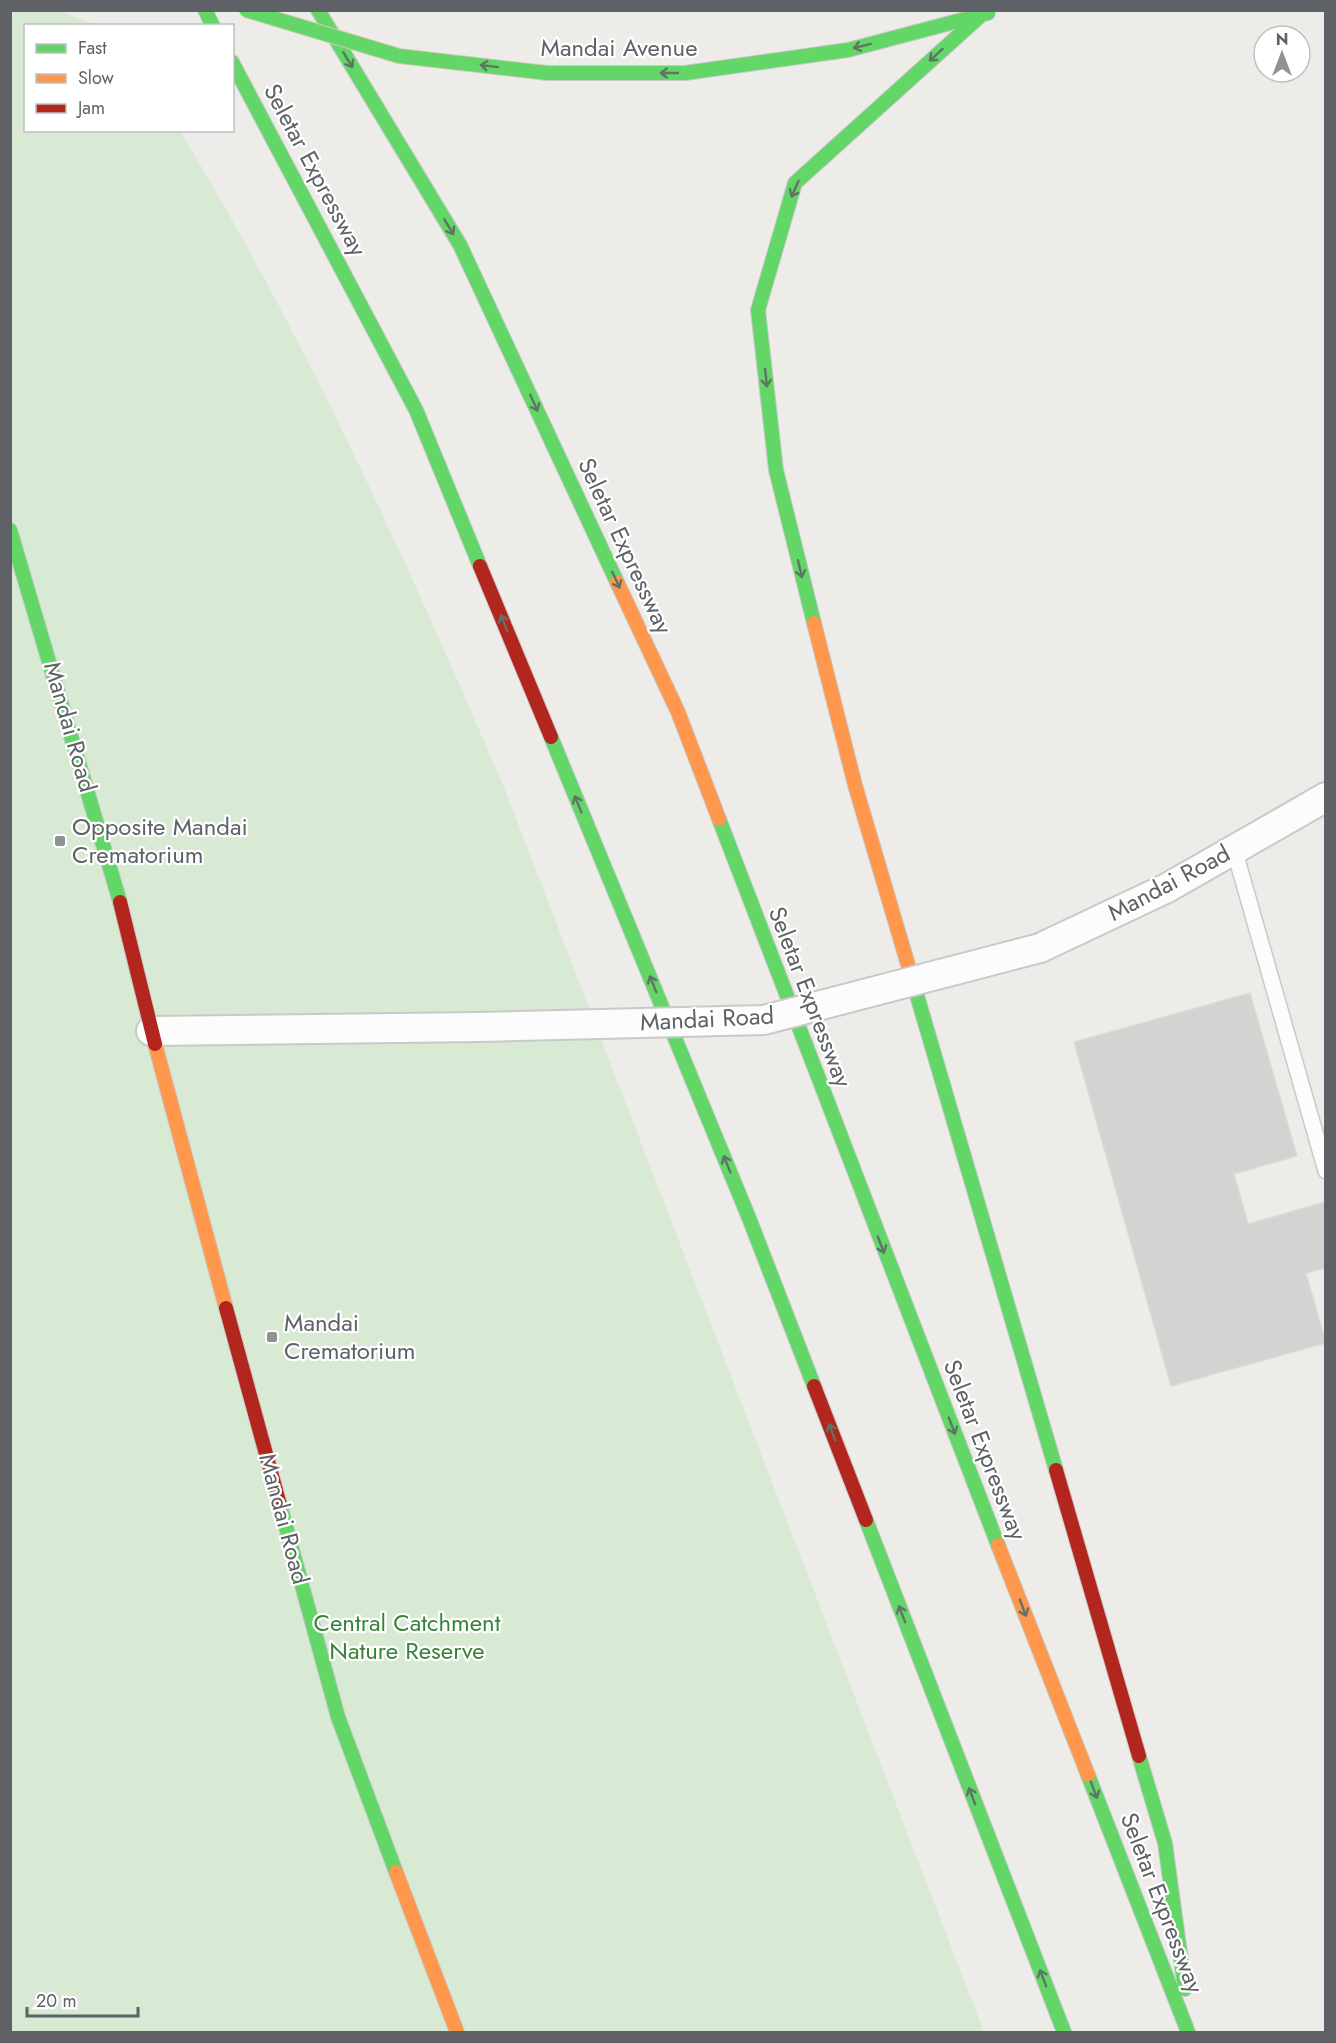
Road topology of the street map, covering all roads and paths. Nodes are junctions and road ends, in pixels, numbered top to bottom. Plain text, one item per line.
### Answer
1 (205, 10) edge
2 (246, 10) edge
3 (318, 10) edge
4 (993, 10) edge
5 (979, 16) junction
6 (212, 24) edge
7 (234, 66) edge
8 (10, 530) edge
9 (1326, 797) edge
10 (1234, 849) junction
11 (151, 1031) junction
12 (1326, 1171) edge
13 (457, 2032) edge
14 (1064, 2032) edge
15 (1190, 2032) edge

1 - 6 main road
5 -> 2 main road, Mandai Avenue, bridge
3 -> 15 main road, Seletar Expressway
4 - 5 main road, Mandai Avenue
5 -> 15 main road
14 -> 7 main road, Seletar Expressway
8 - 11 main road, Mandai Road
9 - 10 street, Mandai Road
10 - 11 street, Mandai Road, bridge
10 - 12 lane
11 - 13 main road, Mandai Road

